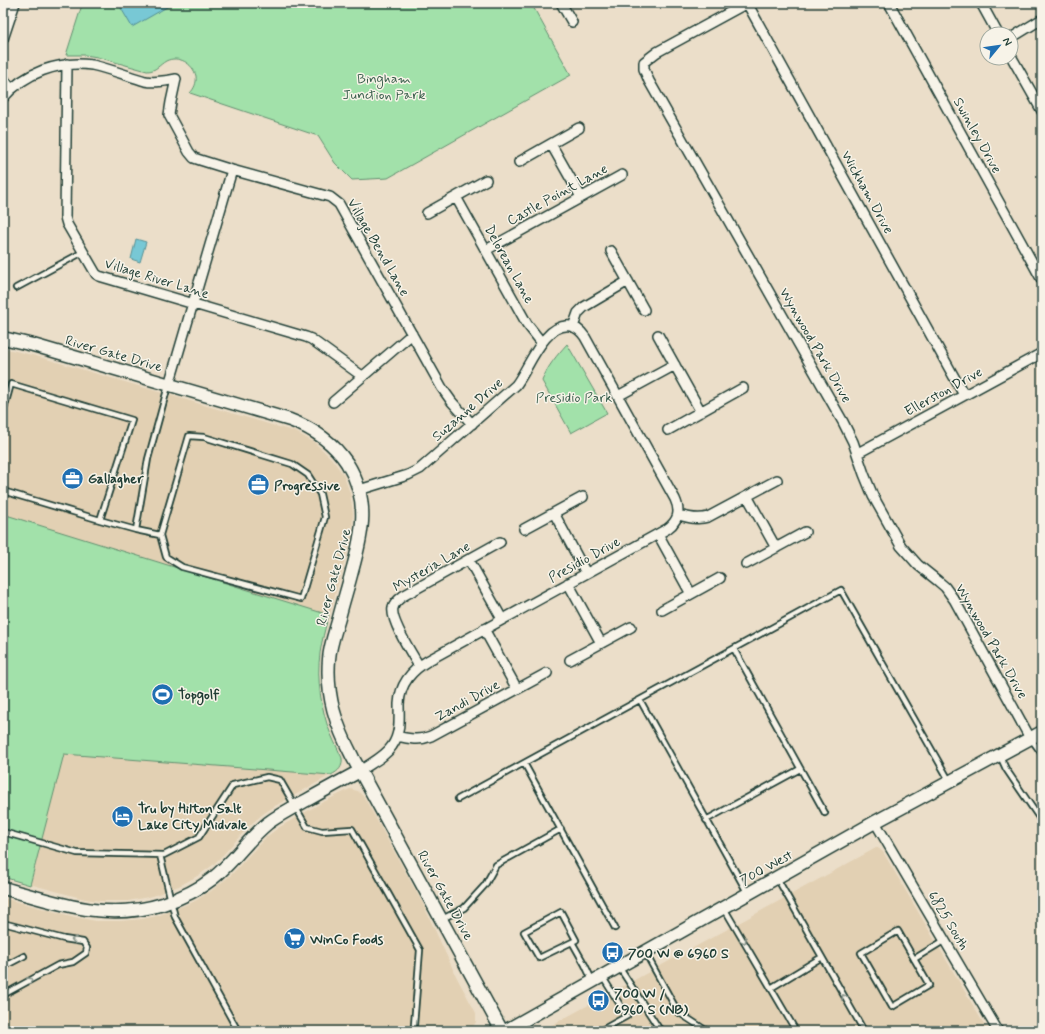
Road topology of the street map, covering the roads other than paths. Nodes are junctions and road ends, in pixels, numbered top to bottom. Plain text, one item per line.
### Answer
1 (15, 3) edge
2 (561, 3) edge
3 (748, 3) edge
4 (888, 3) edge
5 (981, 3) edge
6 (1042, 19) edge
7 (572, 22) dead end
8 (994, 26) edge
9 (1019, 33) edge
10 (3, 39) edge
11 (67, 64) junction
12 (1017, 66) edge
13 (3, 78) edge
14 (12, 89) junction
15 (3, 98) edge
16 (1042, 111) edge
17 (579, 128) dead end
18 (551, 144) junction
19 (519, 162) dead end
20 (232, 170) junction
21 (622, 175) dead end
22 (486, 180) dead end
23 (456, 197) junction
24 (581, 197) junction
25 (427, 214) dead end
26 (486, 250) junction
27 (611, 251) dead end
28 (83, 252) junction
29 (1042, 280) edge
30 (628, 281) junction
31 (16, 288) dead end
32 (192, 304) junction
33 (644, 310) dead end
34 (573, 327) junction
35 (412, 334) junction
36 (658, 336) dead end
37 (3, 338) edge
38 (542, 343) junction
39 (1042, 353) edge
40 (675, 365) junction
41 (362, 376) junction
42 (169, 385) junction
43 (743, 388) dead end
44 (964, 395) junction
45 (618, 396) junction
46 (333, 402) dead end
47 (701, 412) junction
48 (3, 413) edge
49 (472, 424) junction
50 (668, 430) dead end
51 (858, 453) junction
52 (777, 480) dead end
53 (359, 490) junction
54 (3, 491) edge
55 (747, 496) junction
56 (583, 497) dead end
57 (554, 513) junction
58 (679, 515) junction
59 (100, 520) junction
60 (524, 529) dead end
61 (136, 530) junction
62 (805, 532) dead end
63 (658, 534) junction
64 (160, 536) junction
65 (500, 542) dead end
66 (776, 548) junction
67 (469, 560) junction
68 (746, 564) dead end
69 (586, 573) junction
70 (720, 578) dead end
71 (568, 583) junction
72 (690, 594) junction
73 (662, 610) dead end
74 (502, 620) junction
75 (631, 626) dead end
76 (484, 630) junction
77 (601, 643) junction
78 (734, 649) junction
79 (570, 660) dead end
80 (419, 666) junction
81 (547, 672) dead end
82 (517, 689) junction
83 (640, 700) junction
84 (1042, 732) edge
85 (397, 736) junction
86 (1030, 738) junction
87 (1042, 754) edge
88 (999, 755) junction
89 (524, 763) junction
90 (800, 768) junction
91 (360, 771) junction
92 (950, 782) junction
93 (458, 799) dead end
94 (296, 806) junction
95 (825, 813) dead end
96 (706, 820) junction
97 (875, 822) junction
98 (1042, 822) edge
99 (561, 829) junction
100 (3, 832) edge
101 (160, 855) junction
102 (777, 878) junction
103 (4, 890) edge
104 (748, 894) junction
105 (171, 902) junction
106 (724, 908) junction
107 (442, 919) junction
108 (3, 923) edge
109 (616, 928) dead end
110 (945, 940) junction
111 (572, 942) junction
112 (645, 952) junction
113 (24, 956) dead end
114 (822, 957) junction
115 (914, 959) junction
116 (3, 967) edge
117 (619, 967) junction
118 (598, 979) junction
119 (771, 988) junction
120 (3, 995) edge
121 (414, 1025) dead end
122 (238, 1031) edge
123 (504, 1031) edge
124 (600, 1031) edge
125 (662, 1031) edge
126 (707, 1031) edge
127 (796, 1031) edge
128 (864, 1031) edge
129 (998, 1031) edge

1 - 10 street
2 - 7 street
3 - 44 street, Wickham Drive
3 - 51 street, Wynwood Park Drive
4 - 29 street, Swinley Drive
5 - 8 street
6 - 9 street
11 - 14 street
11 - 20 street, Village Bend Lane
11 - 28 street, Village River Lane
12 - 16 street
13 - 14 street
14 - 15 street
17 - 18 street
18 - 19 street
18 - 24 street
20 - 32 street
20 - 35 street, Village Bend Lane
21 - 24 street, Castle Point Lane
22 - 23 street
23 - 25 street
23 - 26 street, Delorean Lane
24 - 26 street, Castle Point Lane
26 - 38 street, Delorean Lane
27 - 30 street
28 - 31 lane
28 - 32 street, Village River Lane
30 - 33 street
30 - 34 street
32 - 41 street, Village River Lane
32 - 42 street
34 - 38 street, Suzanne Drive
34 - 45 street
35 - 41 street
35 - 49 street, Village Bend Lane
36 - 40 street
37 - 42 street, River Gate Drive
38 - 49 street, Suzanne Drive
39 - 44 street, Ellerston Drive
40 - 45 street
40 - 47 street
41 - 46 street
42 - 53 street, River Gate Drive
42 - 61 lane
43 - 47 street
44 - 51 street, Ellerston Drive
45 - 58 street
47 - 50 street
48 - 59 lane
49 - 53 street, Suzanne Drive
51 - 86 street, Wynwood Park Drive
52 - 55 street
53 - 91 street, River Gate Drive
54 - 59 lane
55 - 58 street
55 - 66 street
56 - 57 street
57 - 60 street
57 - 69 street
58 - 63 street, Presidio Drive
59 - 61 lane
61 - 64 lane
62 - 66 street
63 - 69 street, Presidio Drive
63 - 72 street
64 - 64 lane
65 - 67 street, Mysteria Lane
66 - 68 street
67 - 74 street
67 - 80 street, Mysteria Lane
69 - 71 street, Presidio Drive
70 - 72 street
71 - 74 street, Presidio Drive
71 - 77 street
72 - 73 street
74 - 76 street, Presidio Drive
75 - 77 street
76 - 80 street, Presidio Drive
76 - 82 street
77 - 79 street
78 - 83 lane
78 - 90 lane
78 - 92 lane
80 - 85 street, Presidio Drive
81 - 82 street, Zandi Drive
82 - 85 street, Zandi Drive
83 - 89 lane
83 - 96 lane
84 - 86 street, 700 West
85 - 91 street, Presidio Drive
86 - 87 lane
86 - 88 street, 700 West
88 - 92 street, 700 West
88 - 98 lane
89 - 93 lane
89 - 99 lane
90 - 95 lane
90 - 96 lane
91 - 94 street
91 - 107 street, River Gate Drive
92 - 97 street, 700 West
94 - 101 lane
94 - 105 street
94 - 121 lane
96 - 104 lane
97 - 102 street, 700 West
97 - 110 street, 6825 South
99 - 107 lane
99 - 109 lane
100 - 101 lane
101 - 105 lane
102 - 104 street, 700 West
102 - 114 lane
103 - 105 street
104 - 106 street, 700 West
105 - 122 lane
106 - 112 street, 700 West
106 -> 119 lane
107 - 123 street, River Gate Drive
120 -> 108 lane
110 - 115 lane
110 - 129 street, 6825 South
111 - 111 lane
111 - 118 lane
112 - 117 street, 700 West
112 - 126 lane
113 - 116 lane
114 - 119 lane
128 -> 114 lane
115 - 115 lane
117 - 118 street, 700 West
117 - 125 lane
118 - 123 street, 700 West
118 - 124 lane
119 - 127 lane

